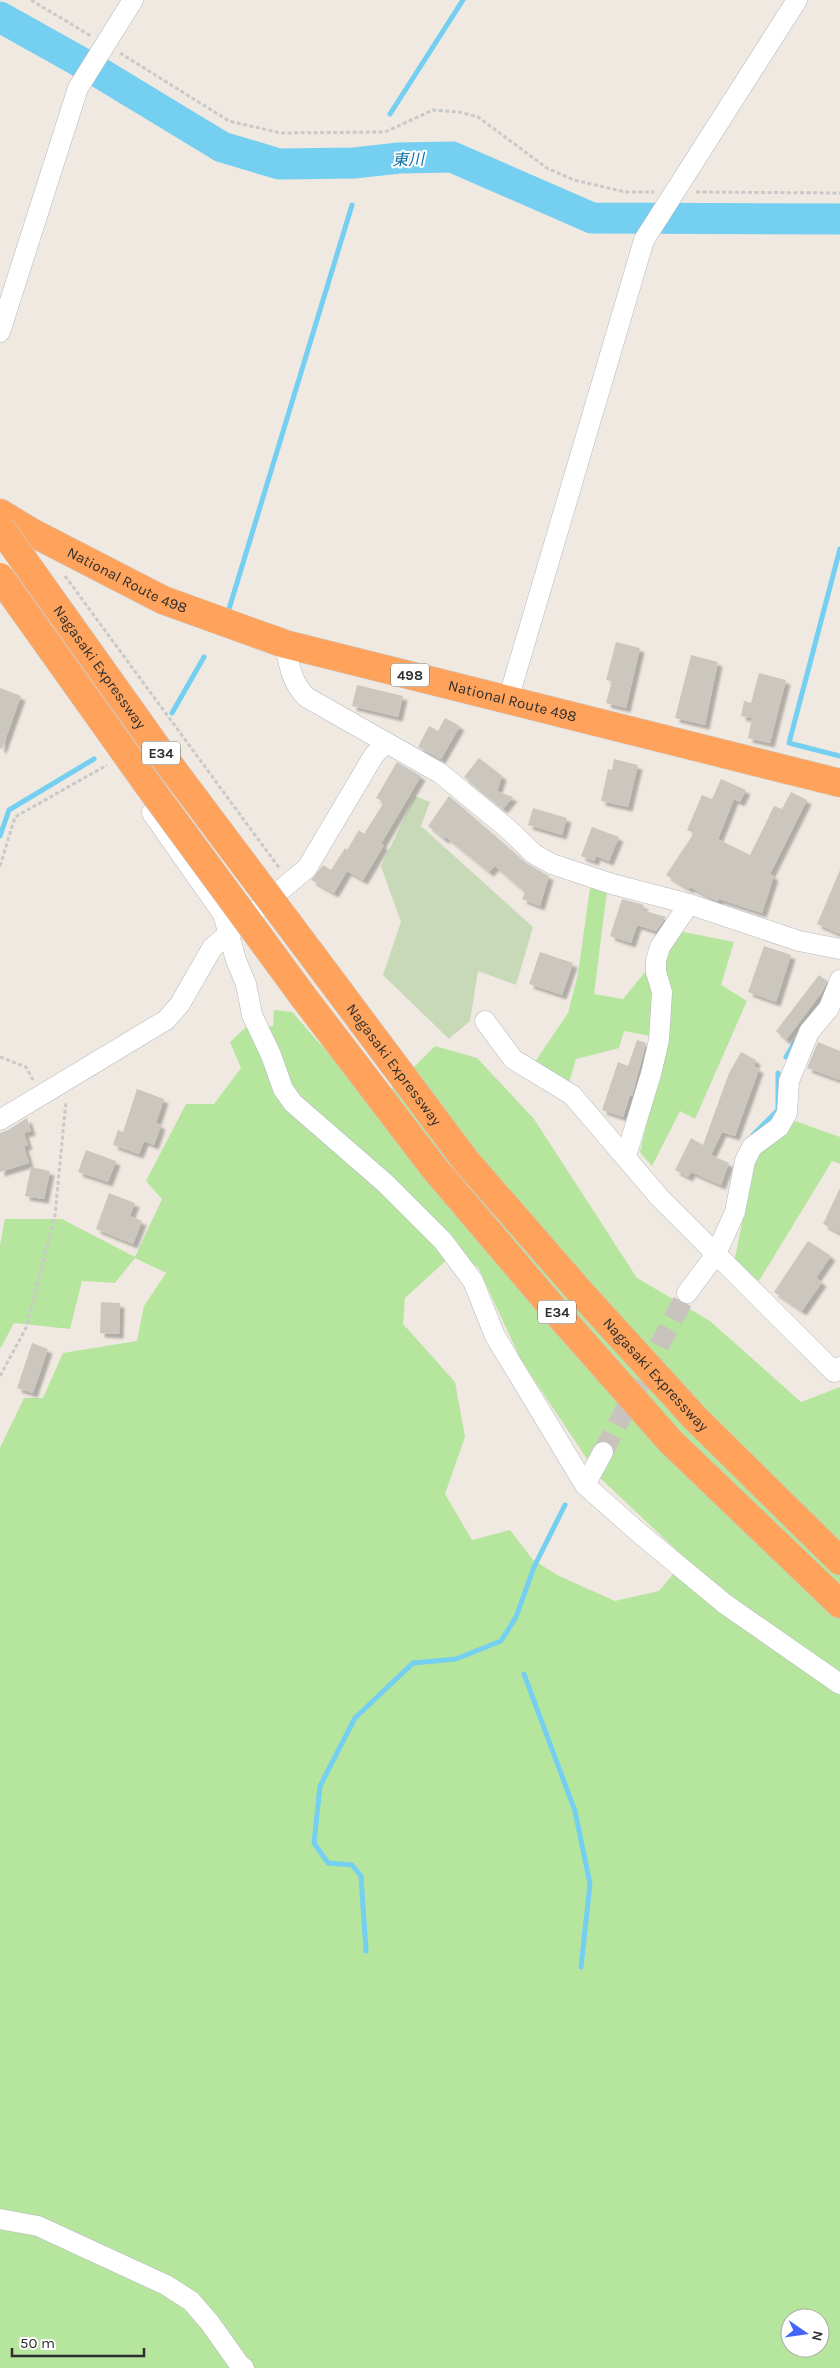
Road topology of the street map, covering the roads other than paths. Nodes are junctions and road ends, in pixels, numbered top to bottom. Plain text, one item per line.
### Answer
1 (133, 0) edge
2 (797, 0) edge
3 (0, 332) edge
4 (0, 513) edge
5 (0, 527) edge
6 (0, 577) edge
7 (0, 598) edge
8 (285, 644) junction
9 (508, 700) junction
10 (386, 743) junction
11 (840, 783) edge
12 (689, 904) junction
13 (230, 934) junction
14 (840, 949) edge
15 (840, 980) edge
16 (485, 1021) dead end
17 (0, 1120) edge
18 (626, 1156) junction
19 (716, 1254) junction
20 (687, 1293) tunnel mouth
21 (840, 1367) edge
22 (602, 1452) tunnel mouth
23 (585, 1485) junction
24 (840, 1561) edge
25 (840, 1604) edge
26 (840, 1684) edge
27 (0, 2219) edge
28 (244, 2368) edge

1 - 3 street
2 - 9 street
4 - 8 highway, National Route 498 / 498
5 - 24 highway, Nagasaki Expressway / E34, bridge
6 - 25 highway, Nagasaki Expressway / E34, bridge
7 - 13 street
8 - 9 highway, National Route 498 / 498
8 - 10 street
9 - 11 highway, National Route 498 / 498
10 - 12 street
10 - 13 street
12 - 14 street
12 - 18 street
13 - 17 street
13 - 23 street
15 - 19 street
16 - 18 street
18 - 19 street
19 - 20 street
19 - 21 street
22 - 23 street
23 - 26 street
27 - 28 street

